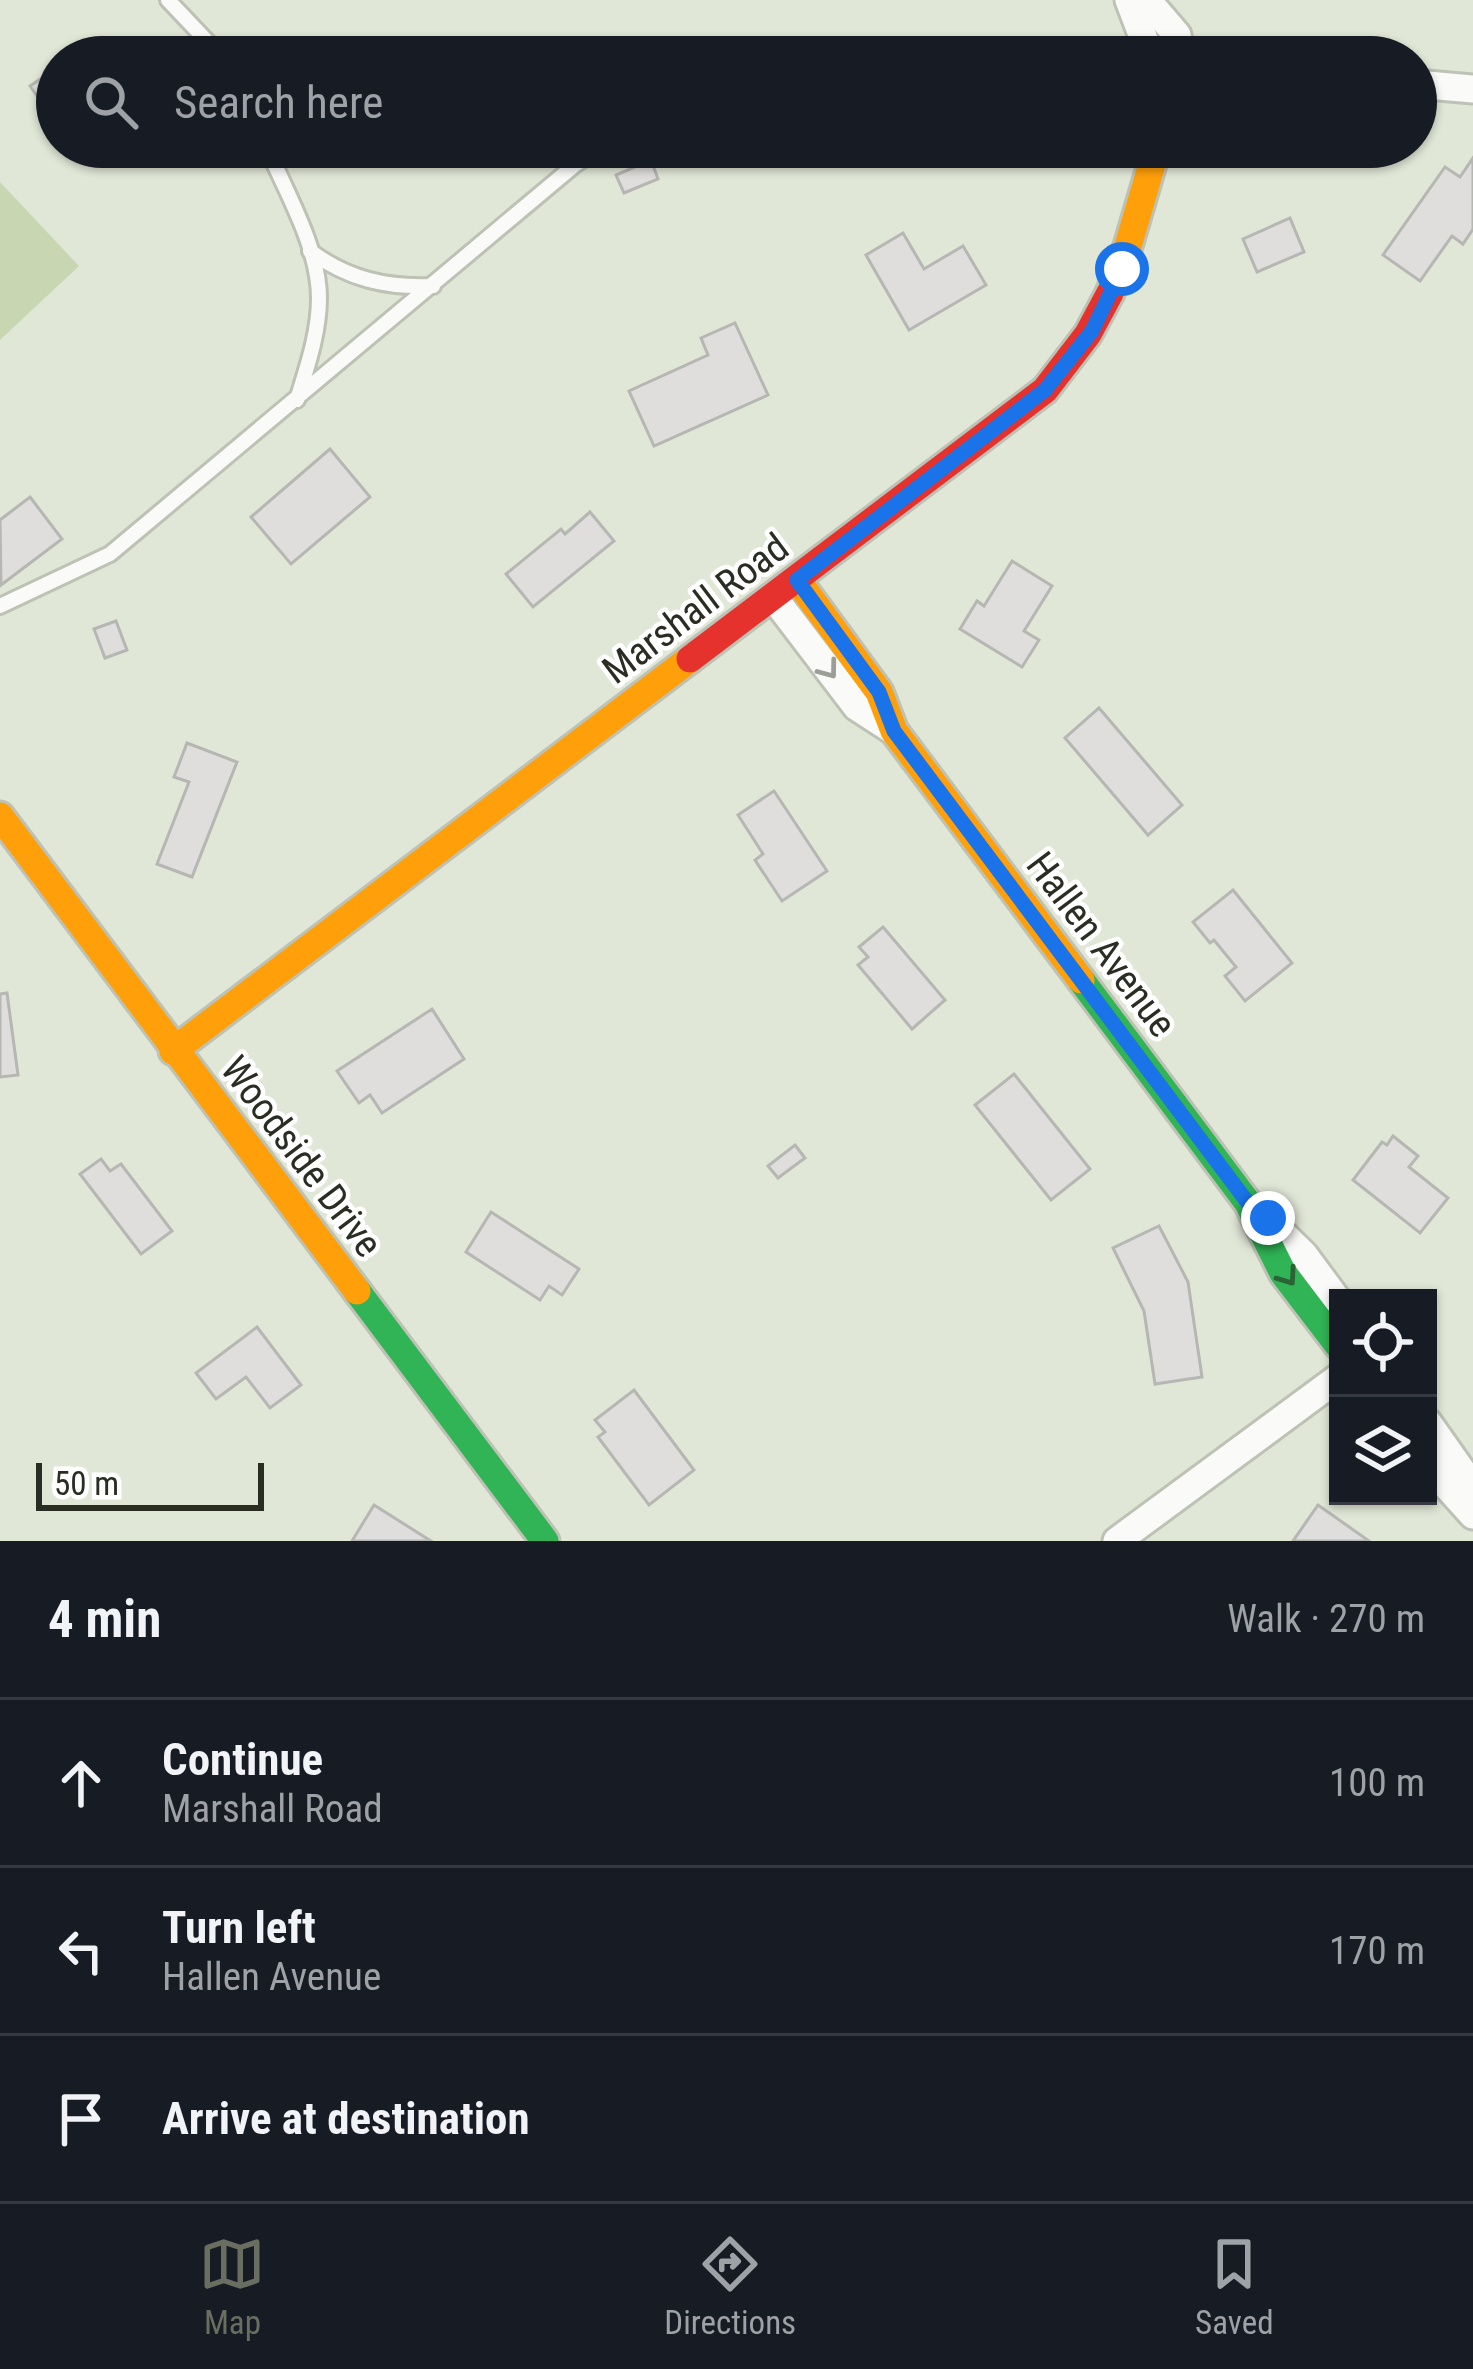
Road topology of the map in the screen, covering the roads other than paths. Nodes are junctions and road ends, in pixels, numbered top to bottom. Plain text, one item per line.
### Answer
1 (168, 0) edge
2 (1130, 0) edge
3 (1147, 0) edge
4 (202, 36) edge
5 (1143, 36) edge
6 (1177, 36) edge
7 (1437, 86) edge
8 (1473, 89) edge
9 (275, 168) edge
10 (571, 168) edge
11 (1151, 168) edge
12 (310, 251) junction
13 (433, 286) junction
14 (297, 400) junction
15 (797, 580) junction
16 (774, 598) junction
17 (0, 606) edge
18 (894, 731) junction
19 (0, 816) edge
20 (173, 1051) junction
21 (1248, 1203) junction
22 (1329, 1289) edge
23 (1329, 1334) edge
24 (1329, 1385) edge
25 (1437, 1436) edge
26 (1437, 1476) edge
27 (1473, 1486) edge
28 (1473, 1515) edge
29 (545, 1541) edge
30 (1117, 1541) edge

1 - 4 lane
2 - 5 street
3 - 6 street
7 - 8 street
9 - 12 lane
10 - 13 lane
11 - 15 street, Marshall Road
12 - 13 lane
12 - 14 lane
13 - 14 lane
14 - 17 lane
15 - 16 street, Marshall Road
15 - 18 street, Hallen Avenue
16 -> 18 street, Hallen Avenue
16 - 20 street, Marshall Road
18 - 21 street, Hallen Avenue
19 - 20 street, Woodside Drive
20 - 29 street, Woodside Drive
21 - 22 street, Hallen Avenue
21 -> 23 street, Hallen Avenue
24 - 30 street
25 - 27 street
26 - 28 street

